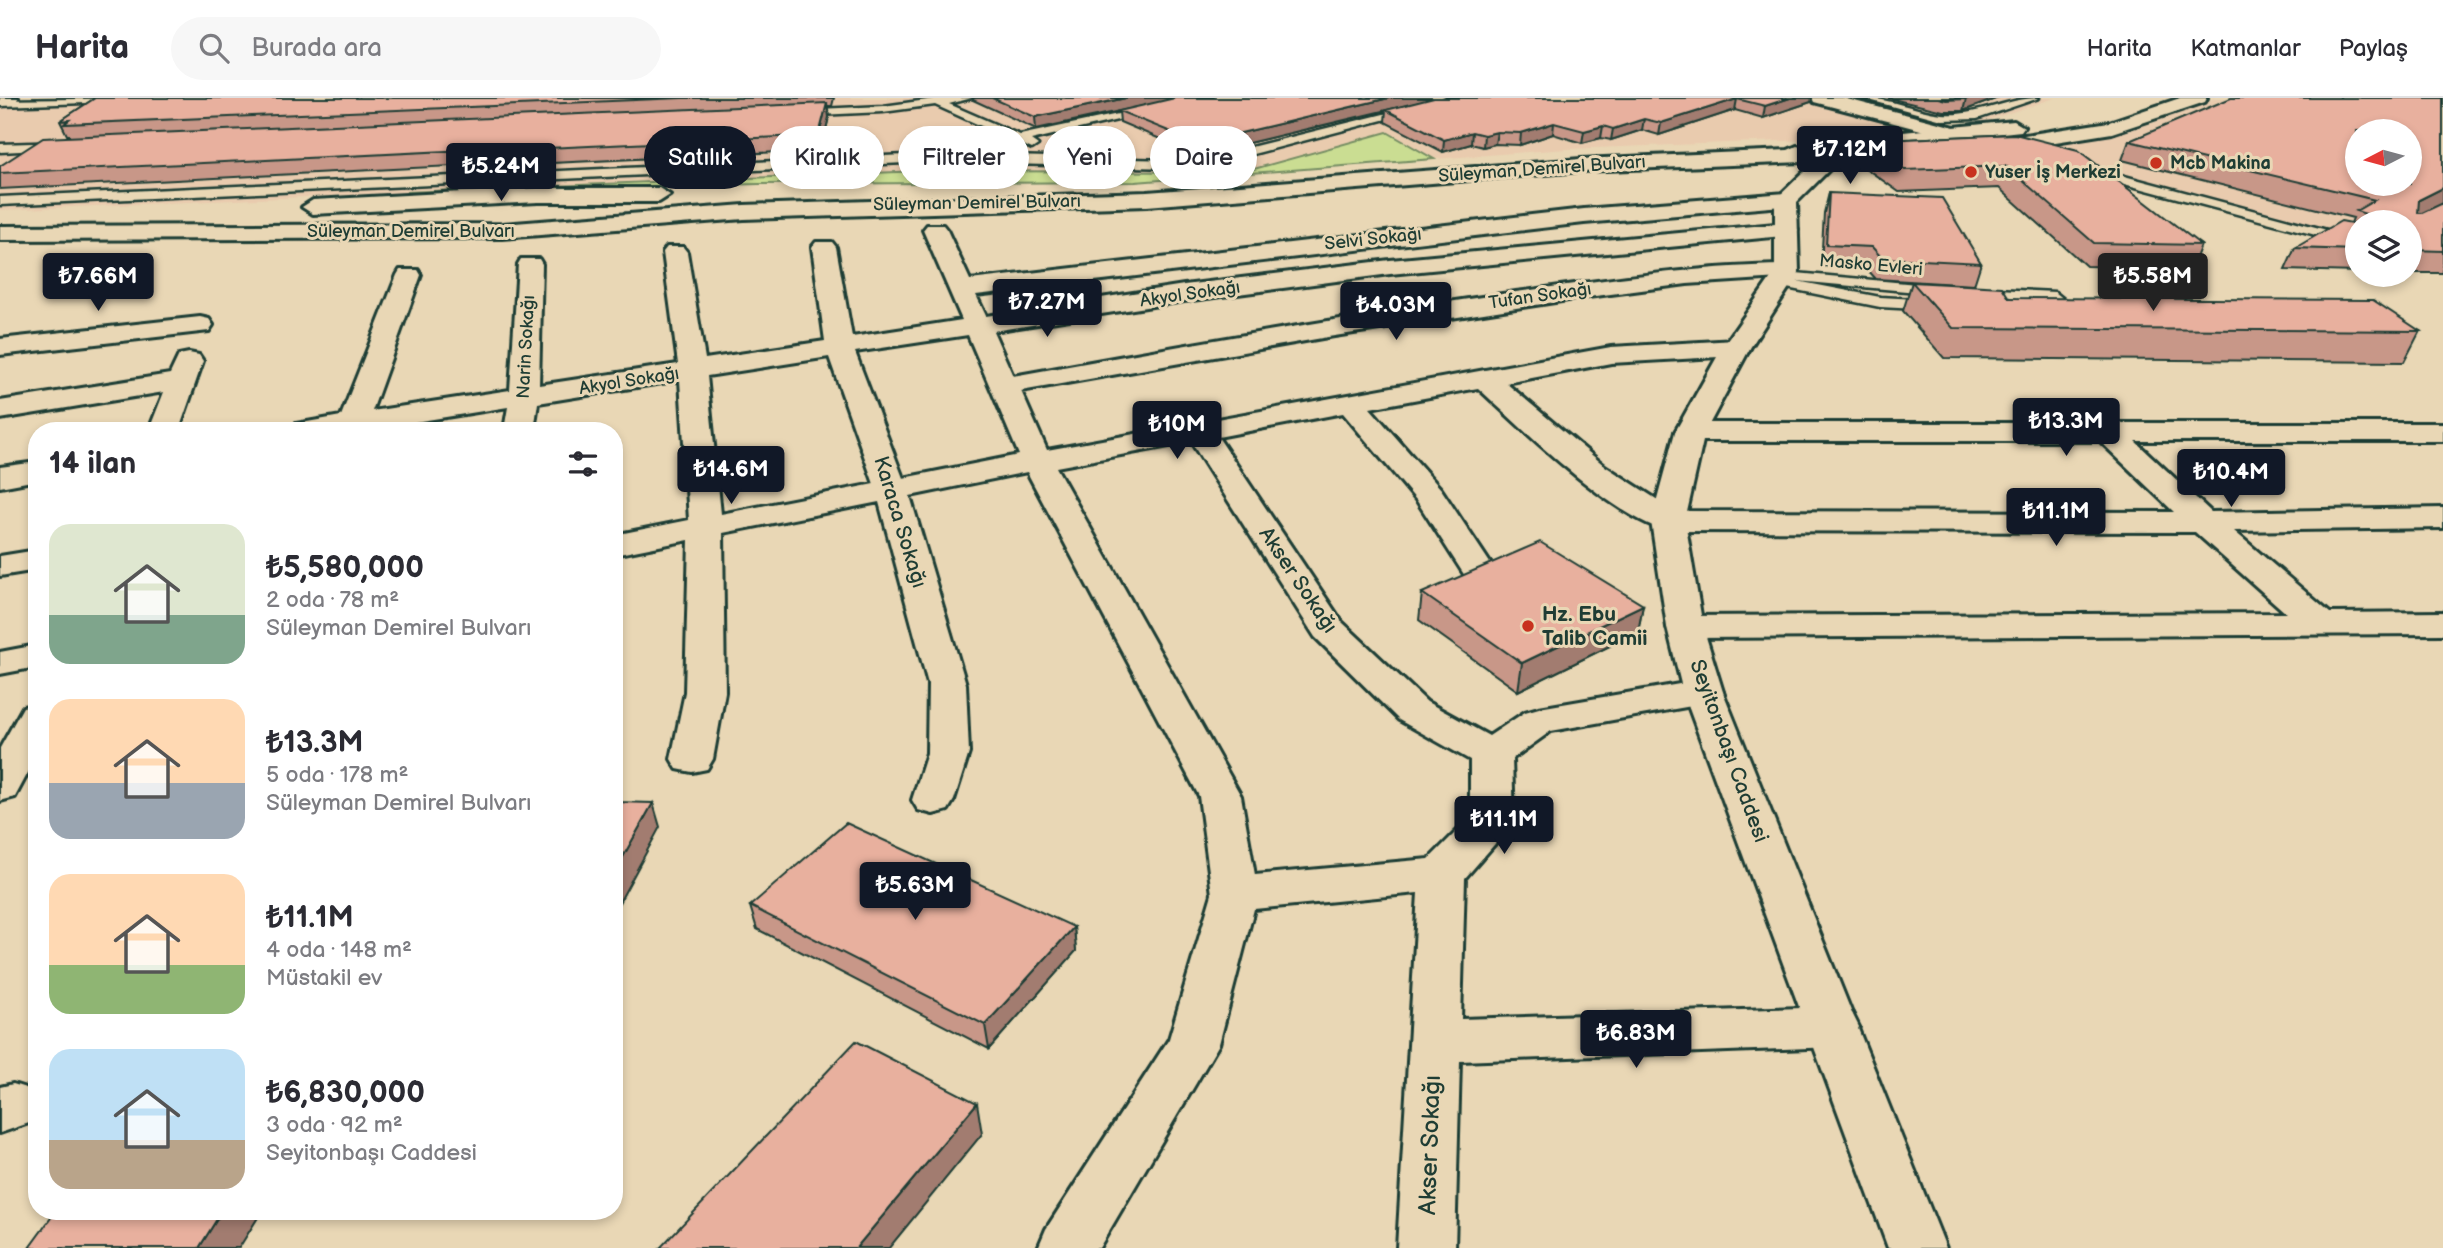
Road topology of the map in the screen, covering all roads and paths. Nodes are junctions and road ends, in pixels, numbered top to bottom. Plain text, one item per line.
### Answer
1 (9, 98) edge
2 (144, 98) edge
3 (928, 98) edge
4 (967, 98) edge
5 (1208, 98) edge
6 (1461, 98) edge
7 (1821, 98) edge
8 (1867, 98) edge
9 (2198, 98) edge
10 (2026, 99) edge
11 (0, 102) edge
12 (940, 103) junction
13 (2106, 106) dead end
14 (786, 113) edge
15 (991, 126) edge
16 (1959, 134) junction
17 (1029, 137) edge
18 (69, 145) edge
19 (1996, 145) junction
20 (1784, 146) junction
21 (0, 148) edge
22 (2033, 155) edge
23 (1043, 161) edge
24 (1136, 163) edge
25 (2070, 166) edge
26 (1795, 192) junction
27 (686, 194) dead end
28 (713, 194) dead end
29 (633, 195) junction
30 (0, 201) edge
31 (413, 202) junction
32 (0, 218) edge
33 (614, 221) junction
34 (935, 230) dead end
35 (379, 232) junction
36 (0, 233) edge
37 (2345, 239) edge
38 (824, 247) dead end
39 (675, 253) dead end
40 (530, 264) dead end
41 (409, 275) dead end
42 (1785, 277) junction
43 (961, 289) junction
44 (1949, 306) edge
45 (1976, 307) edge
46 (978, 326) junction
47 (0, 347) edge
48 (839, 348) junction
49 (1736, 348) junction
50 (693, 371) junction
51 (1483, 377) junction
52 (183, 380) junction
53 (1004, 386) junction
54 (524, 397) junction
55 (1349, 402) junction
56 (0, 410) edge
57 (167, 422) edge
58 (353, 422) edge
59 (380, 422) edge
60 (520, 422) edge
61 (1199, 431) junction
62 (1690, 432) junction
63 (2108, 432) junction
64 (2443, 432) edge
65 (1037, 461) junction
66 (28, 472) edge
67 (0, 477) edge
68 (892, 490) junction
69 (2443, 517) edge
70 (1668, 521) junction
71 (2203, 522) junction
72 (706, 527) junction
73 (623, 543) edge
74 (28, 562) edge
75 (0, 566) edge
76 (1477, 569) edge
77 (2443, 622) edge
78 (2321, 624) junction
79 (1685, 627) junction
80 (28, 658) edge
81 (0, 663) edge
82 (1703, 692) junction
83 (28, 733) edge
84 (1491, 754) junction
85 (692, 759) dead end
86 (0, 787) edge
87 (933, 800) dead end
88 (1442, 874) junction
89 (1235, 894) junction
90 (1834, 1027) junction
91 (1434, 1041) junction
92 (1067, 1248) edge
93 (1426, 1248) edge
94 (1917, 1248) edge

1 - 11 street
2 - 11 lane
3 - 12 lane
4 - 12 lane
5 - 17 lane
6 - 24 lane
7 - 16 street
8 - 10 lane
9 - 19 street, Süleyman Demirel Bulvarı
12 - 14 lane
12 - 15 lane
13 - 16 street, Süleyman Demirel Bulvarı
16 - 20 street, Süleyman Demirel Bulvarı
18 - 21 lane
19 - 22 lane
19 - 26 street, Süleyman Demirel Bulvarı
20 - 26 street
20 - 28 street, Süleyman Demirel Bulvarı
23 - 30 lane
25 - 37 lane
26 - 33 street, Süleyman Demirel Bulvarı
26 - 42 street
26 - 43 street, Selvi Sokağı
26 - 46 street, Akyol Sokağı
27 - 29 street, Süleyman Demirel Bulvarı
29 - 31 street, Süleyman Demirel Bulvarı
29 - 33 street
31 - 32 street, Süleyman Demirel Bulvarı
31 - 35 street
33 - 35 street, Süleyman Demirel Bulvarı
34 - 43 street
35 - 36 street, Süleyman Demirel Bulvarı
38 - 48 street, Karaca Sokağı
39 - 50 street
40 - 54 street, Narin Sokağı
41 - 58 street
42 - 44 lane, Masko Evleri
42 - 45 lane, Masko Evleri
42 - 49 street, Seyitonbaşı Caddesi
42 - 53 street, Tufan Sokağı
43 - 46 street
46 - 48 street, Akyol Sokağı
46 - 53 street
47 - 52 street
48 - 50 street, Akyol Sokağı
48 - 68 street, Karaca Sokağı
49 - 51 street
49 - 62 street, Seyitonbaşı Caddesi
50 - 54 street, Akyol Sokağı
50 - 72 street
51 - 55 street
51 - 70 street
52 - 56 street
52 - 57 street
53 - 65 street
54 - 59 street, Akyol Sokağı
54 - 60 street, Narin Sokağı
55 - 61 street
55 - 76 street
61 - 65 street
61 - 84 street, Akser Sokağı
62 - 63 street
62 - 70 street, Seyitonbaşı Caddesi
63 - 64 street
63 - 71 street
65 - 68 street
65 - 89 street
66 - 67 street
68 - 72 street
68 - 87 street, Karaca Sokağı
69 - 71 street
70 - 71 street
70 - 79 street, Seyitonbaşı Caddesi
71 - 78 street
72 - 73 street
72 - 85 street
74 - 75 street
77 - 78 street
78 - 79 street
79 - 82 street, Seyitonbaşı Caddesi
80 - 81 street
82 - 84 street
82 - 90 street, Seyitonbaşı Caddesi
83 - 86 street
84 - 88 street
88 - 89 street
88 - 91 street, Akser Sokağı
89 - 92 street
90 - 91 street
90 - 94 street, Seyitonbaşı Caddesi
91 - 93 street, Akser Sokağı

